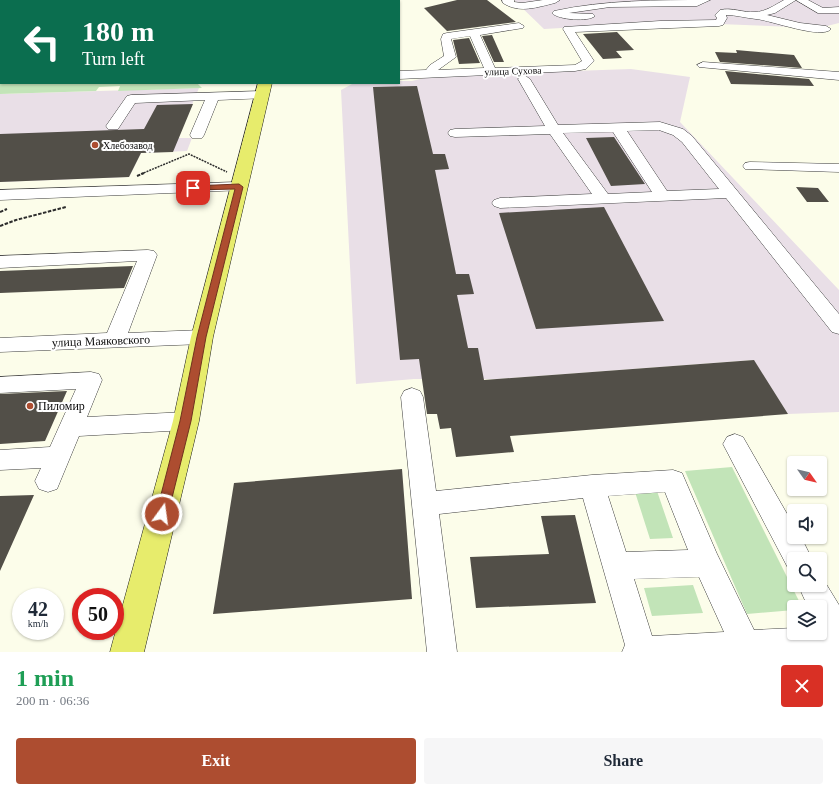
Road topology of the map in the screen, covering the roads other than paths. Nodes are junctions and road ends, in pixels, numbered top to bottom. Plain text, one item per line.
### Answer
1 (506, 0) edge
2 (555, 0) edge
3 (686, 0) edge
4 (791, 0) edge
5 (801, 0) edge
6 (756, 5) dead end
7 (703, 7) edge
8 (727, 8) junction
9 (839, 10) edge
10 (821, 11) junction
11 (670, 13) dead end
12 (601, 15) dead end
13 (752, 16) junction
14 (788, 24) junction
15 (519, 26) dead end
16 (826, 29) dead end
17 (474, 33) junction
18 (703, 65) dead end
19 (491, 71) junction
20 (429, 74) junction
21 (400, 75) edge
22 (839, 76) edge
23 (524, 79) dead end
24 (264, 89) edge
25 (213, 97) junction
26 (113, 126) dead end
27 (617, 127) junction
28 (554, 130) junction
29 (455, 133) dead end
30 (197, 135) dead end
31 (750, 166) dead end
32 (839, 168) edge
33 (239, 187) junction
34 (730, 193) junction
35 (0, 195) edge
36 (663, 196) junction
37 (603, 198) junction
38 (500, 203) dead end
39 (0, 262) edge
40 (839, 327) edge
41 (202, 337) junction
42 (115, 340) junction
43 (0, 345) edge
44 (0, 385) edge
45 (412, 397) dead end
46 (186, 421) junction
47 (71, 427) junction
48 (734, 444) dead end
49 (59, 457) junction
50 (0, 460) edge
51 (48, 481) dead end
52 (592, 486) junction
53 (425, 504) junction
54 (794, 552) edge
55 (707, 563) junction
56 (616, 566) junction
57 (816, 592) edge
58 (839, 634) edge
59 (839, 641) edge
60 (746, 646) junction
61 (126, 652) edge
62 (442, 652) edge
63 (637, 652) edge
64 (642, 652) edge

1 - 2 street
3 - 7 street
4 - 13 street
5 - 10 street
6 - 8 street
7 - 8 street
7 - 8 street
7 - 11 street
7 - 12 street
8 - 13 street
8 - 19 street, улица Сухова
9 - 10 street
10 - 14 street
13 - 14 street
14 - 16 street
15 - 17 street
17 - 19 street
17 - 20 street
18 - 22 street
19 - 20 street, улица Сухова
20 - 21 street, улица Сухова
23 - 28 street
24 - 25 street
24 - 33 main road
25 - 26 street
25 - 30 street
27 - 28 street
27 - 34 street
27 - 36 street
28 - 29 street
28 - 37 street
31 - 32 street
33 - 35 street
33 - 41 main road
34 - 36 street
34 - 40 street
36 - 37 street
37 - 38 street
39 - 42 street
41 - 42 street, улица Маяковского
41 - 46 main road
42 - 43 street, улица Маяковского
44 - 47 street
45 - 53 street
46 - 47 street
46 - 61 main road
47 - 49 street
48 - 54 street
49 - 50 street
49 - 51 street
52 - 53 street
52 - 55 street
52 - 56 street
53 - 62 street
55 - 56 street
55 - 60 street
56 - 64 street
57 - 58 street
59 - 60 street
60 - 64 street
63 - 64 street

